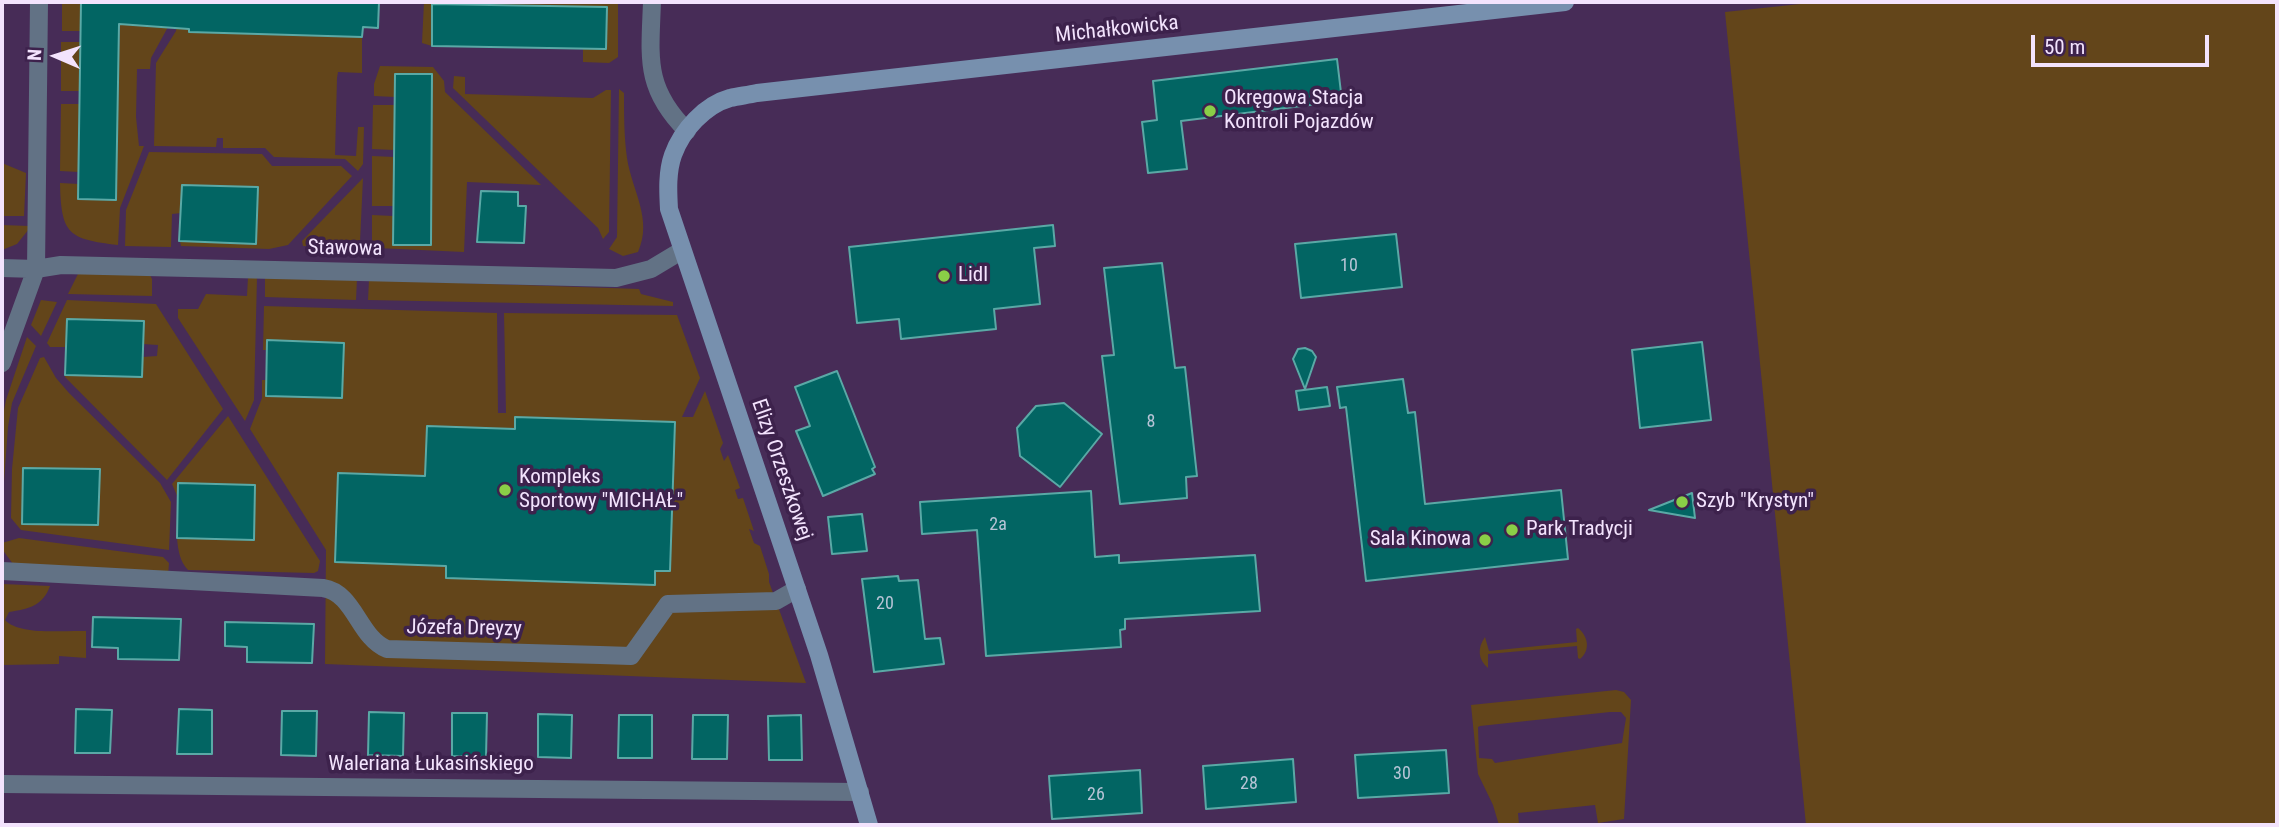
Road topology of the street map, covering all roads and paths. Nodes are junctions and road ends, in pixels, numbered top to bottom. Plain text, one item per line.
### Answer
1 (39, 2) edge
2 (652, 2) edge
3 (1565, 2) edge
4 (687, 131) junction
5 (681, 251) junction
6 (2, 268) edge
7 (36, 269) junction
8 (2, 363) edge
9 (2, 571) edge
10 (797, 589) junction
11 (2, 784) edge
12 (860, 792) junction
13 (869, 825) edge

1 - 7 street
2 - 4 street
3 - 4 street, Michałkowicka
4 - 5 street, Elizy Orzeszkowej
5 - 7 street, Stawowa
5 - 10 street, Elizy Orzeszkowej
6 - 7 street, Stawowa
7 - 8 street
9 - 10 street, Józefa Dreyzy
10 - 12 street, Elizy Orzeszkowej
11 - 12 street, Waleriana Łukasińskiego
12 - 13 street, Elizy Orzeszkowej

